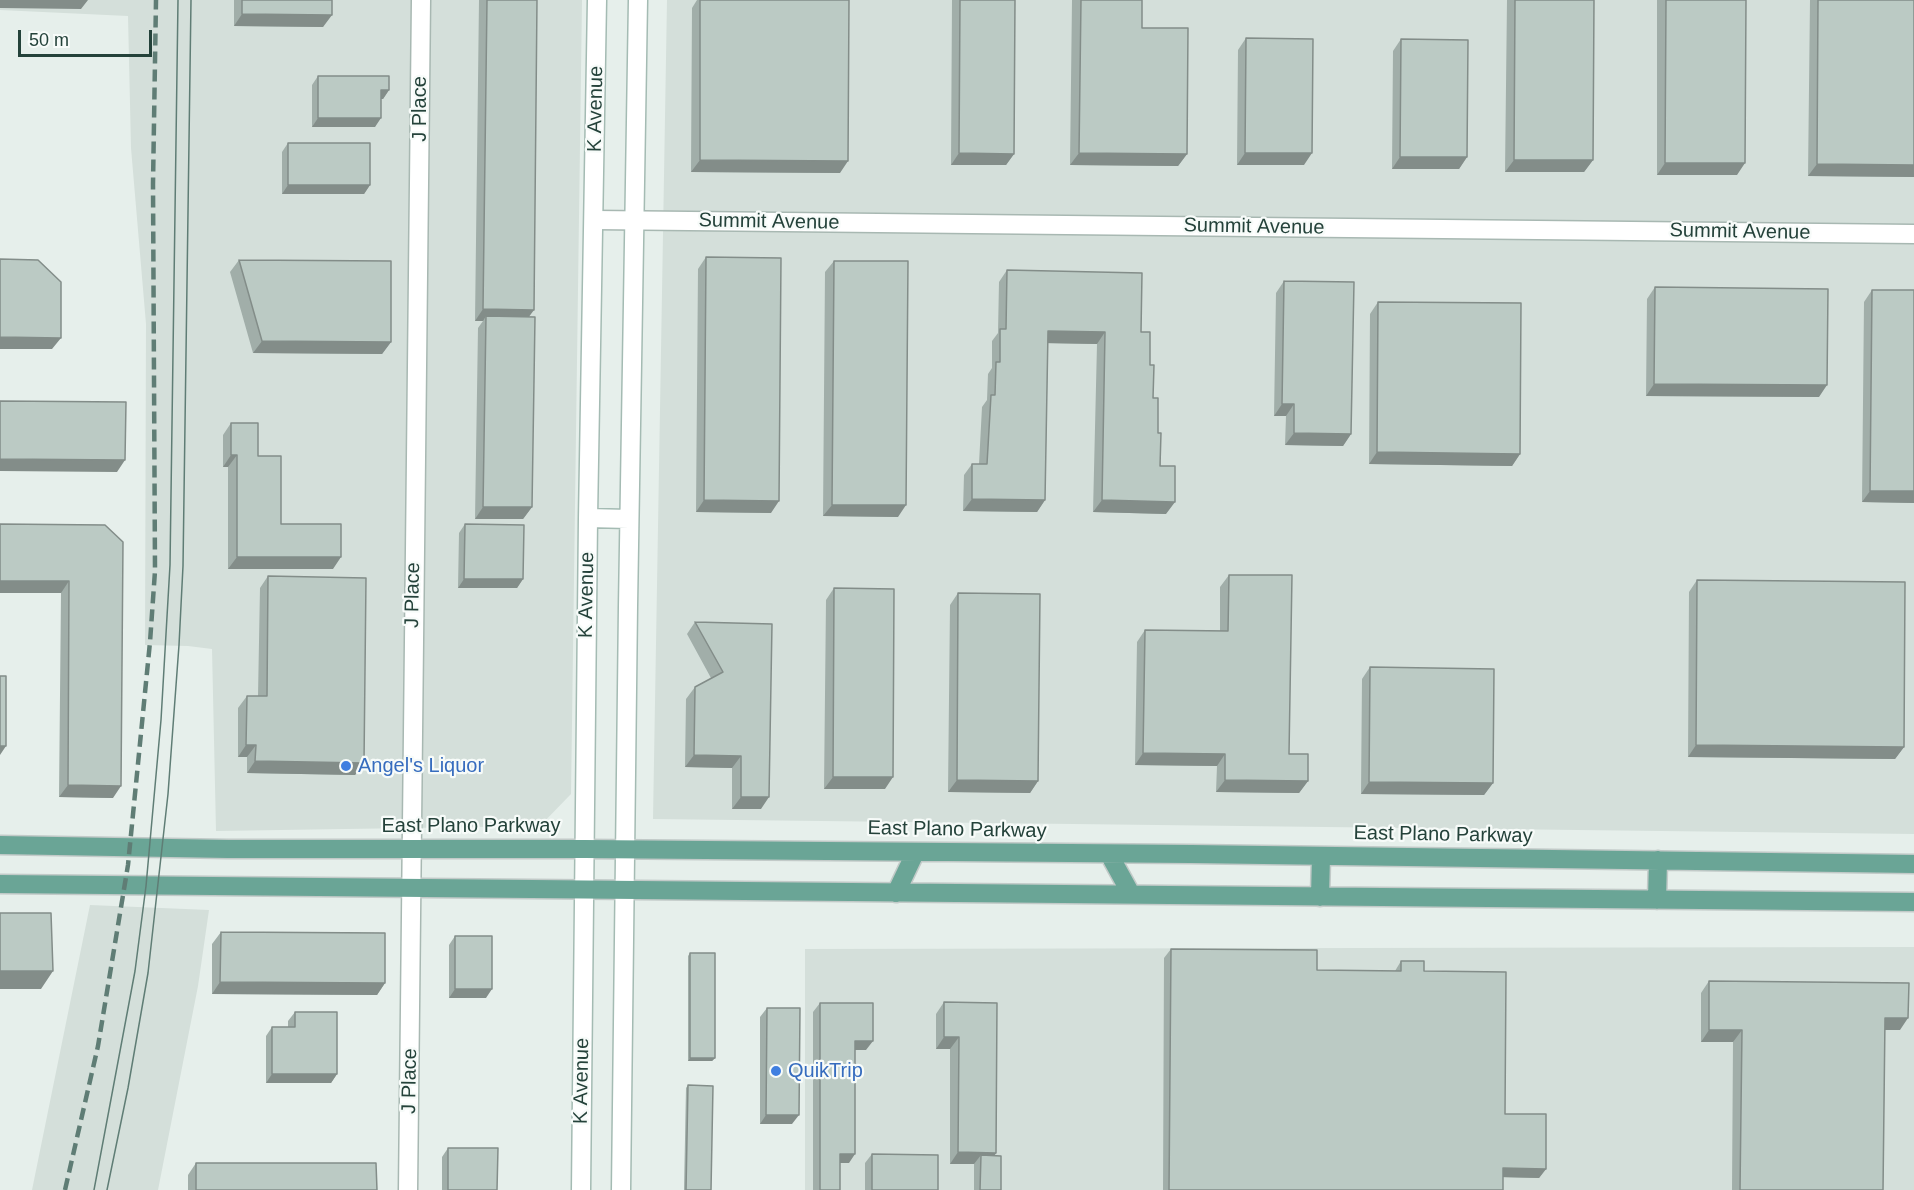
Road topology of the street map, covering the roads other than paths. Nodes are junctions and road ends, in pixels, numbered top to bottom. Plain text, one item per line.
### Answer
1 (421, 0) edge
2 (597, 0) edge
3 (638, 0) edge
4 (595, 220) junction
5 (633, 221) junction
6 (1914, 234) edge
7 (588, 518) junction
8 (629, 519) junction
9 (0, 845) edge
10 (412, 848) junction
11 (585, 849) junction
12 (625, 849) junction
13 (915, 853) junction
14 (1109, 854) junction
15 (1321, 856) junction
16 (1658, 860) junction
17 (1914, 864) edge
18 (0, 884) edge
19 (412, 887) junction
20 (585, 889) junction
21 (625, 890) junction
22 (896, 893) junction
23 (1131, 894) junction
24 (1320, 897) junction
25 (1658, 900) junction
26 (1914, 902) edge
27 (408, 1190) edge
28 (581, 1190) edge
29 (621, 1190) edge

1 - 10 street, J Place
2 - 4 street, K Avenue
3 - 5 street, K Avenue
4 - 5 street, Summit Avenue
4 - 7 street, K Avenue
5 - 6 street, Summit Avenue
5 - 8 street, K Avenue
7 - 8 street
7 - 11 street, K Avenue
8 - 12 street, K Avenue
9 - 10 main road, East Plano Parkway
10 - 11 main road, East Plano Parkway
10 - 19 street, J Place
11 - 12 main road, East Plano Parkway
11 - 20 street, K Avenue
12 - 13 main road, East Plano Parkway
12 - 21 street, K Avenue
13 - 14 main road, East Plano Parkway
13 - 22 main road
14 - 15 main road, East Plano Parkway
14 - 23 main road
15 - 16 main road, East Plano Parkway
15 - 24 main road
16 - 17 main road, East Plano Parkway
16 - 25 main road
18 - 19 main road
19 - 20 main road
19 - 27 street, J Place
20 - 21 main road
20 - 28 street, K Avenue
21 - 22 main road
21 - 29 street, K Avenue
22 - 23 main road
23 - 24 main road
24 - 25 main road
25 - 26 main road

